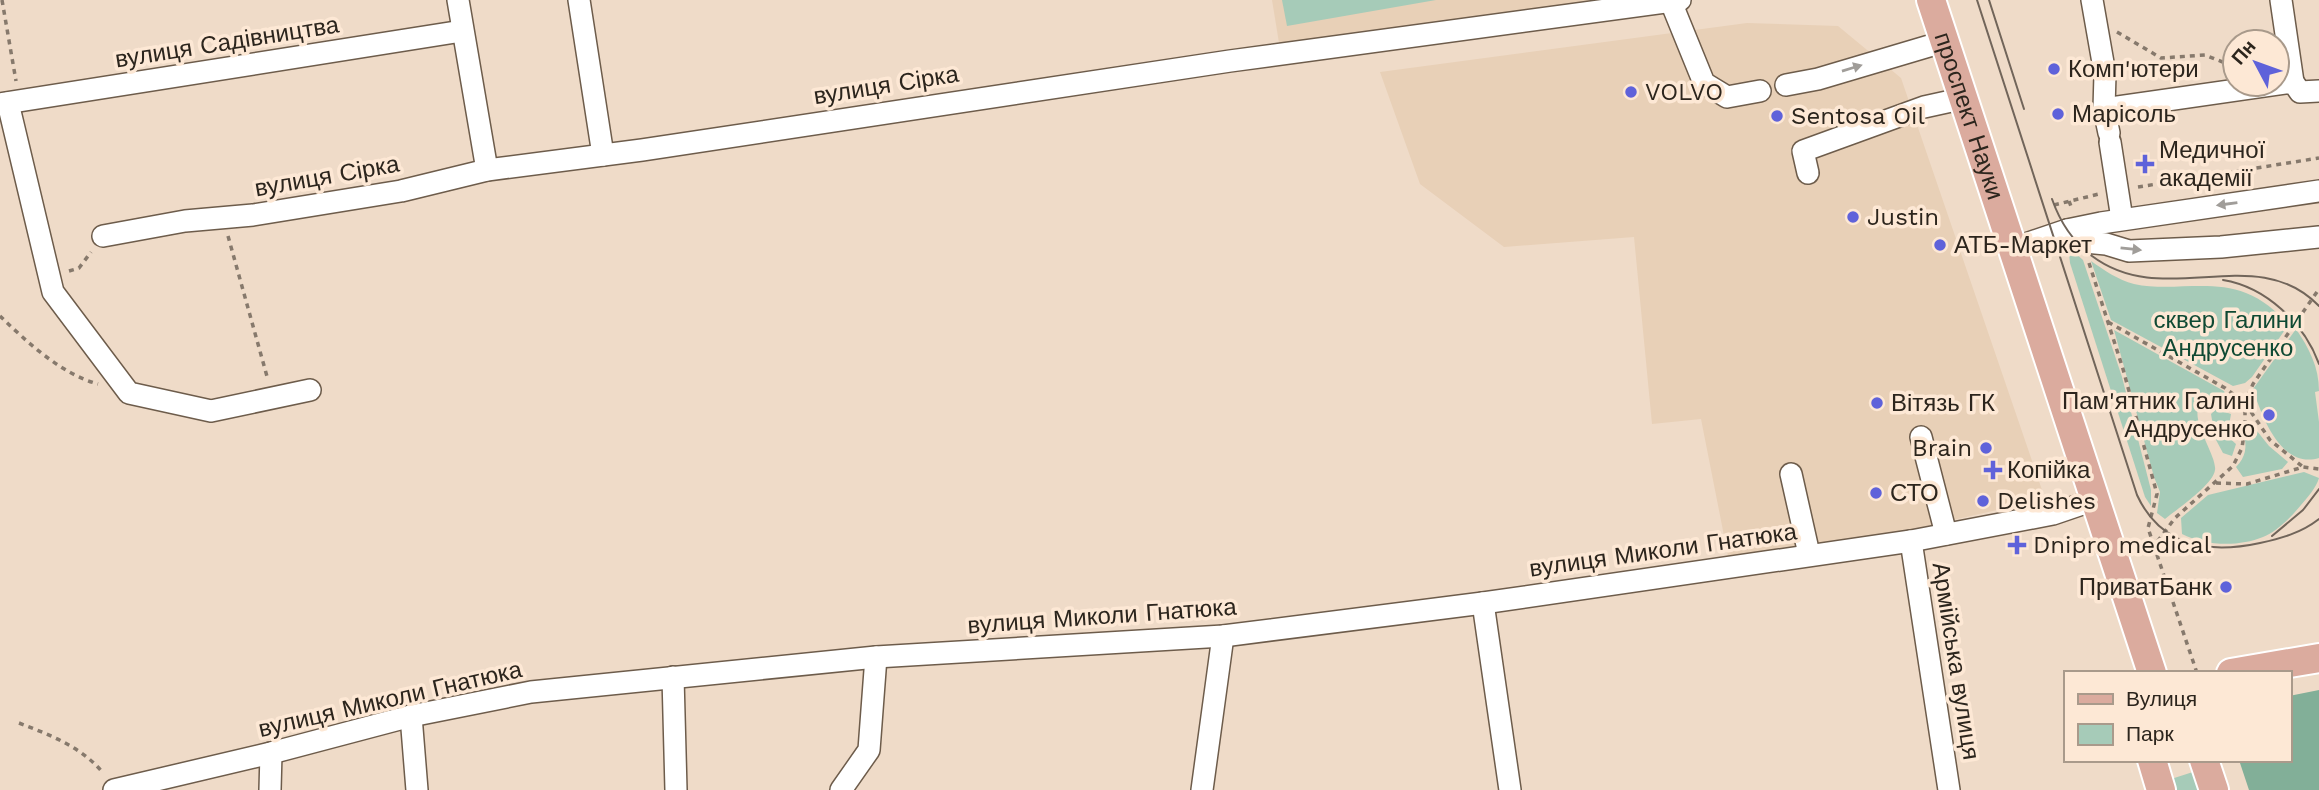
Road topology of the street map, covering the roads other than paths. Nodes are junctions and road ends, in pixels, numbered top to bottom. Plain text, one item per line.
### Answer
1 (458, 0) edge
2 (579, 0) edge
3 (1931, 0) edge
4 (2281, 0) edge
5 (1676, 1) edge
6 (2094, 10) edge
7 (462, 31) junction
8 (1946, 41) junction
9 (2293, 82) junction
10 (1786, 85) dead end
11 (1760, 90) dead end
12 (2319, 91) edge
13 (1965, 98) junction
14 (9, 102) edge
15 (2104, 109) junction
16 (603, 155) junction
17 (487, 170) junction
18 (1808, 173) dead end
19 (2319, 191) edge
20 (2122, 219) junction
21 (2075, 232) junction
22 (103, 236) road end
23 (2319, 237) edge
24 (2014, 248) junction
25 (310, 390) dead end
26 (1921, 437) dead end
27 (1791, 474) dead end
28 (2094, 500) junction
29 (1946, 534) junction
30 (1911, 541) junction
31 (1809, 554) junction
32 (1483, 603) junction
33 (1223, 636) junction
34 (876, 657) junction
35 (2319, 658) edge
36 (2151, 671) edge
37 (2243, 671) edge
38 (673, 677) junction
39 (411, 716) junction
40 (271, 753) junction
41 (2153, 762) edge
42 (2205, 762) edge
43 (114, 789) edge
44 (270, 790) edge
45 (417, 790) edge
46 (676, 790) edge
47 (841, 790) edge
48 (1202, 790) edge
49 (1510, 790) edge
50 (1949, 790) edge
51 (2161, 790) edge
52 (2214, 790) edge

1 - 7 street
2 - 16 street
3 - 8 main road, проспект Науки
4 - 9 street
5 - 11 street
5 - 16 street, вулиця Сірка
6 - 15 street
7 - 14 street, вулиця Садівництва
7 - 17 street
10 -> 8 street
8 - 13 main road, проспект Науки
9 - 12 street
9 - 15 street
13 - 18 street
13 - 24 main road, проспект Науки
14 - 25 street
15 - 20 street
16 - 17 street, вулиця Сірка
17 - 22 street, вулиця Сірка
19 -> 20 street
20 - 21 street
21 -> 23 street
21 - 24 street
24 - 28 main road, проспект Науки
26 - 29 street
27 - 31 street
28 - 29 street, вулиця Миколи Гнатюка
28 - 36 main road, проспект Науки
29 - 30 street, вулиця Миколи Гнатюка
30 - 31 street, вулиця Миколи Гнатюка
30 - 50 street, Армійська вулиця
31 - 32 street, вулиця Миколи Гнатюка
32 - 33 street, вулиця Миколи Гнатюка
32 - 49 street
33 - 34 street, вулиця Миколи Гнатюка
33 - 48 street
34 - 38 street, вулиця Миколи Гнатюка
34 - 47 street
35 - 37 main road
38 - 39 street, вулиця Миколи Гнатюка
38 - 46 street
39 - 40 street, вулиця Миколи Гнатюка
39 - 45 street
40 - 43 street, вулиця Миколи Гнатюка
40 - 44 street
41 - 51 main road
42 - 52 main road

